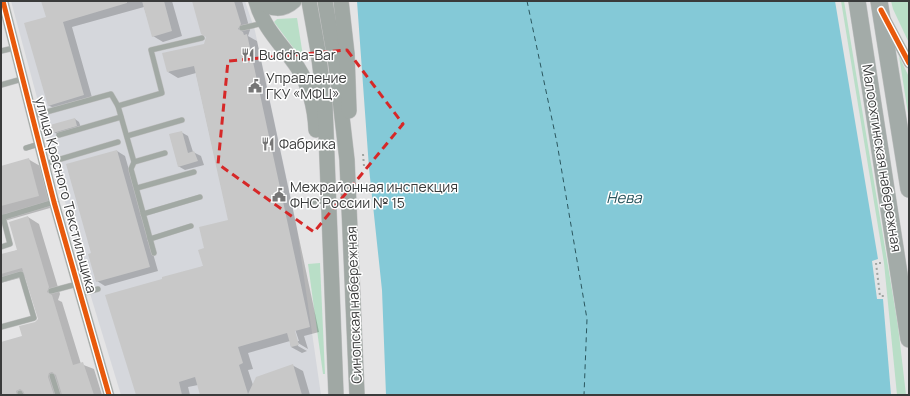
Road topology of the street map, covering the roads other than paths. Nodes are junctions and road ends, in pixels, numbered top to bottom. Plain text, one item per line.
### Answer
1 (2, 1) edge
2 (256, 1) edge
3 (260, 1) edge
4 (294, 1) edge
5 (309, 1) edge
6 (325, 1) edge
7 (340, 1) edge
8 (857, 1) edge
9 (880, 5) edge
10 (264, 23) junction
11 (242, 28) dead end
12 (202, 38) dead end
13 (14, 48) junction
14 (1, 52) edge
15 (909, 63) edge
16 (22, 78) junction
17 (1, 85) edge
18 (118, 106) junction
19 (32, 116) junction
20 (121, 117) junction
21 (182, 120) dead end
22 (344, 133) junction
23 (59, 135) dead end
24 (127, 136) junction
25 (118, 142) dead end
26 (39, 144) junction
27 (26, 148) dead end
28 (165, 153) dead end
29 (134, 162) junction
30 (44, 164) junction
31 (194, 172) dead end
32 (327, 173) junction
33 (137, 188) junction
34 (909, 189) edge
35 (200, 197) dead end
36 (328, 201) junction
37 (54, 202) junction
38 (310, 202) dead end
39 (143, 214) junction
40 (2, 217) edge
41 (191, 226) dead end
42 (150, 239) junction
43 (1, 247) edge
44 (154, 253) dead end
45 (1, 280) edge
46 (78, 284) junction
47 (98, 289) dead end
48 (50, 292) dead end
49 (80, 294) junction
50 (1, 327) edge
51 (909, 339) edge
52 (52, 376) dead end
53 (58, 395) edge
54 (109, 395) edge
55 (336, 395) edge
56 (357, 395) edge

1 - 13 street, улица Красного Текстильщика
2 - 10 main road
3 - 4 main road
5 - 32 main road, Синопская набережная
6 - 22 main road, Синопская набережная
7 - 22 main road
8 - 51 main road, Малоохтинская набережная
9 - 15 street
9 - 34 main road, Малоохтинская набережная
10 - 11 lane
10 - 32 main road
12 - 18 lane
13 - 14 lane
13 - 16 street, улица Красного Текстильщика
16 - 17 lane
16 - 19 street, улица Красного Текстильщика
18 - 19 lane
18 - 20 lane
19 - 26 street, улица Красного Текстильщика
20 - 23 lane
20 - 24 lane
21 - 24 lane
22 - 56 main road, Синопская набережная
24 - 29 lane
25 - 30 lane
26 - 27 lane
26 - 30 street, улица Красного Текстильщика
28 - 29 lane
29 - 33 lane
30 - 37 street, улица Красного Текстильщика
31 - 33 lane
32 - 36 main road, Синопская набережная
33 - 39 lane
35 - 39 lane
36 - 38 lane
36 - 55 main road, Синопская набережная
37 - 40 lane
37 - 46 street, улица Красного Текстильщика
39 - 42 lane
40 - 43 lane
41 - 42 lane
42 - 44 lane
45 - 50 lane
46 - 48 lane
46 - 49 street, улица Красного Текстильщика
47 - 49 lane
49 - 54 street, улица Красного Текстильщика
52 - 53 lane

